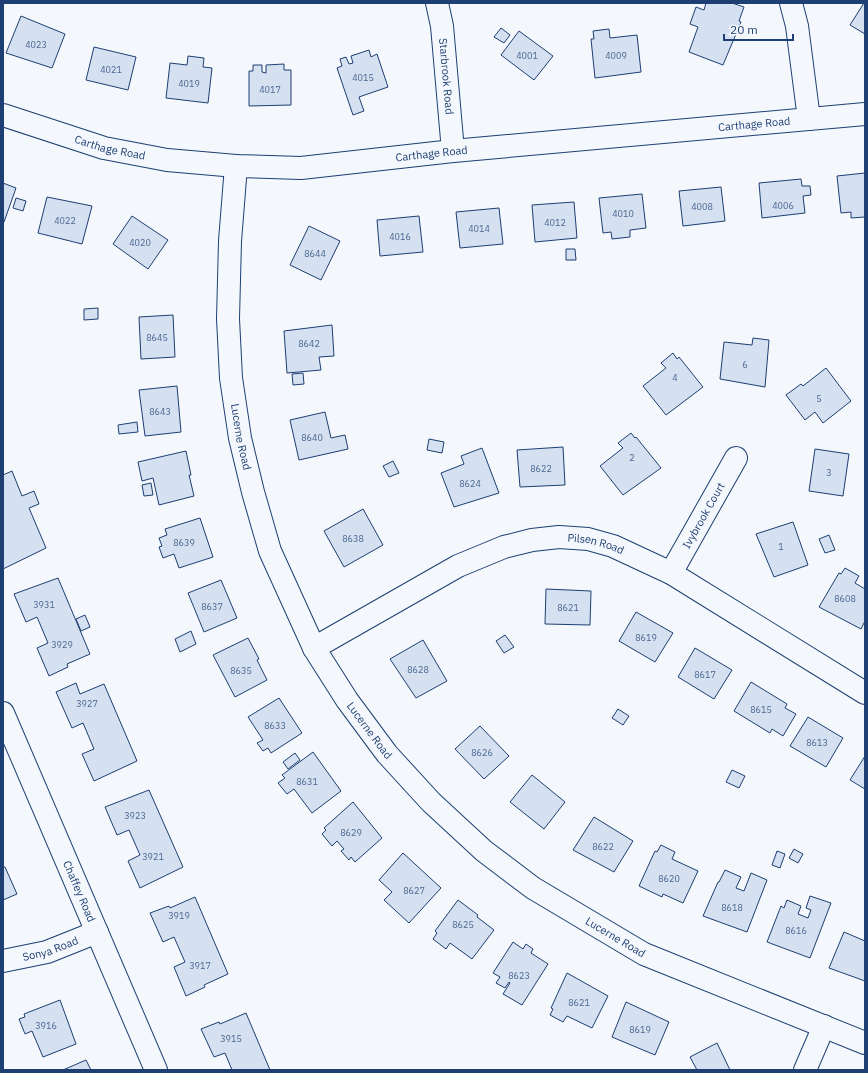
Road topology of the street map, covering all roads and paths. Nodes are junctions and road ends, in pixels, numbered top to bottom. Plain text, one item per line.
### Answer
1 (437, 3) edge
2 (791, 3) edge
3 (865, 114) edge
4 (3, 115) edge
5 (809, 119) junction
6 (453, 151) junction
7 (236, 166) junction
8 (736, 458) dead end
9 (670, 573) junction
10 (314, 648) junction
11 (865, 693) edge
12 (3, 713) edge
13 (97, 932) junction
14 (3, 961) edge
15 (824, 1026) junction
16 (865, 1043) edge
17 (156, 1070) edge
18 (805, 1070) edge

1 - 6 street, Starbrook Road
2 - 5 street
3 - 5 street, Carthage Road
4 - 7 street, Carthage Road
5 - 6 street, Carthage Road
6 - 7 street, Carthage Road
7 - 10 street, Lucerne Road
8 - 9 street, Ivybrook Court
9 - 10 street, Pilsen Road
9 - 11 street, Pilsen Road
10 - 15 street, Lucerne Road
12 - 13 street, Chaffey Road
13 - 14 street, Sonya Road
13 - 17 street, Chaffey Road
15 - 16 street, Lucerne Road
15 - 18 street

